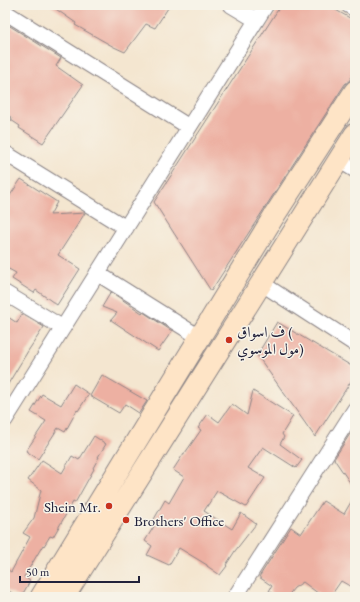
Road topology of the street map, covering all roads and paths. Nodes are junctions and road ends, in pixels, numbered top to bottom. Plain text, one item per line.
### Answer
1 (231, 5) edge
2 (266, 5) edge
3 (348, 5) edge
4 (355, 9) edge
5 (5, 12) edge
6 (256, 20) junction
7 (355, 91) edge
8 (189, 127) junction
9 (355, 134) edge
10 (5, 153) edge
11 (347, 165) edge
12 (126, 228) junction
13 (97, 274) junction
14 (261, 283) junction
15 (5, 293) edge
16 (63, 328) junction
17 (199, 337) junction
18 (355, 344) edge
19 (173, 381) junction
20 (191, 395) junction
21 (355, 409) edge
22 (151, 416) junction
23 (5, 420) edge
24 (170, 428) junction
25 (40, 597) edge
26 (64, 597) edge
27 (235, 597) edge

1 - 6 street
2 - 6 street
3 - 4 street
5 - 8 street
6 - 8 street
7 - 17 street
8 - 12 street
9 - 11 street
10 - 12 street
11 - 14 street
12 - 13 street
13 - 16 street
13 - 17 street
14 - 18 street
14 - 20 street
15 - 16 street
16 - 23 street
17 - 19 street
19 - 20 street
19 - 22 street
20 - 24 street
21 - 27 street
22 - 24 street
22 - 25 street
24 - 26 street

